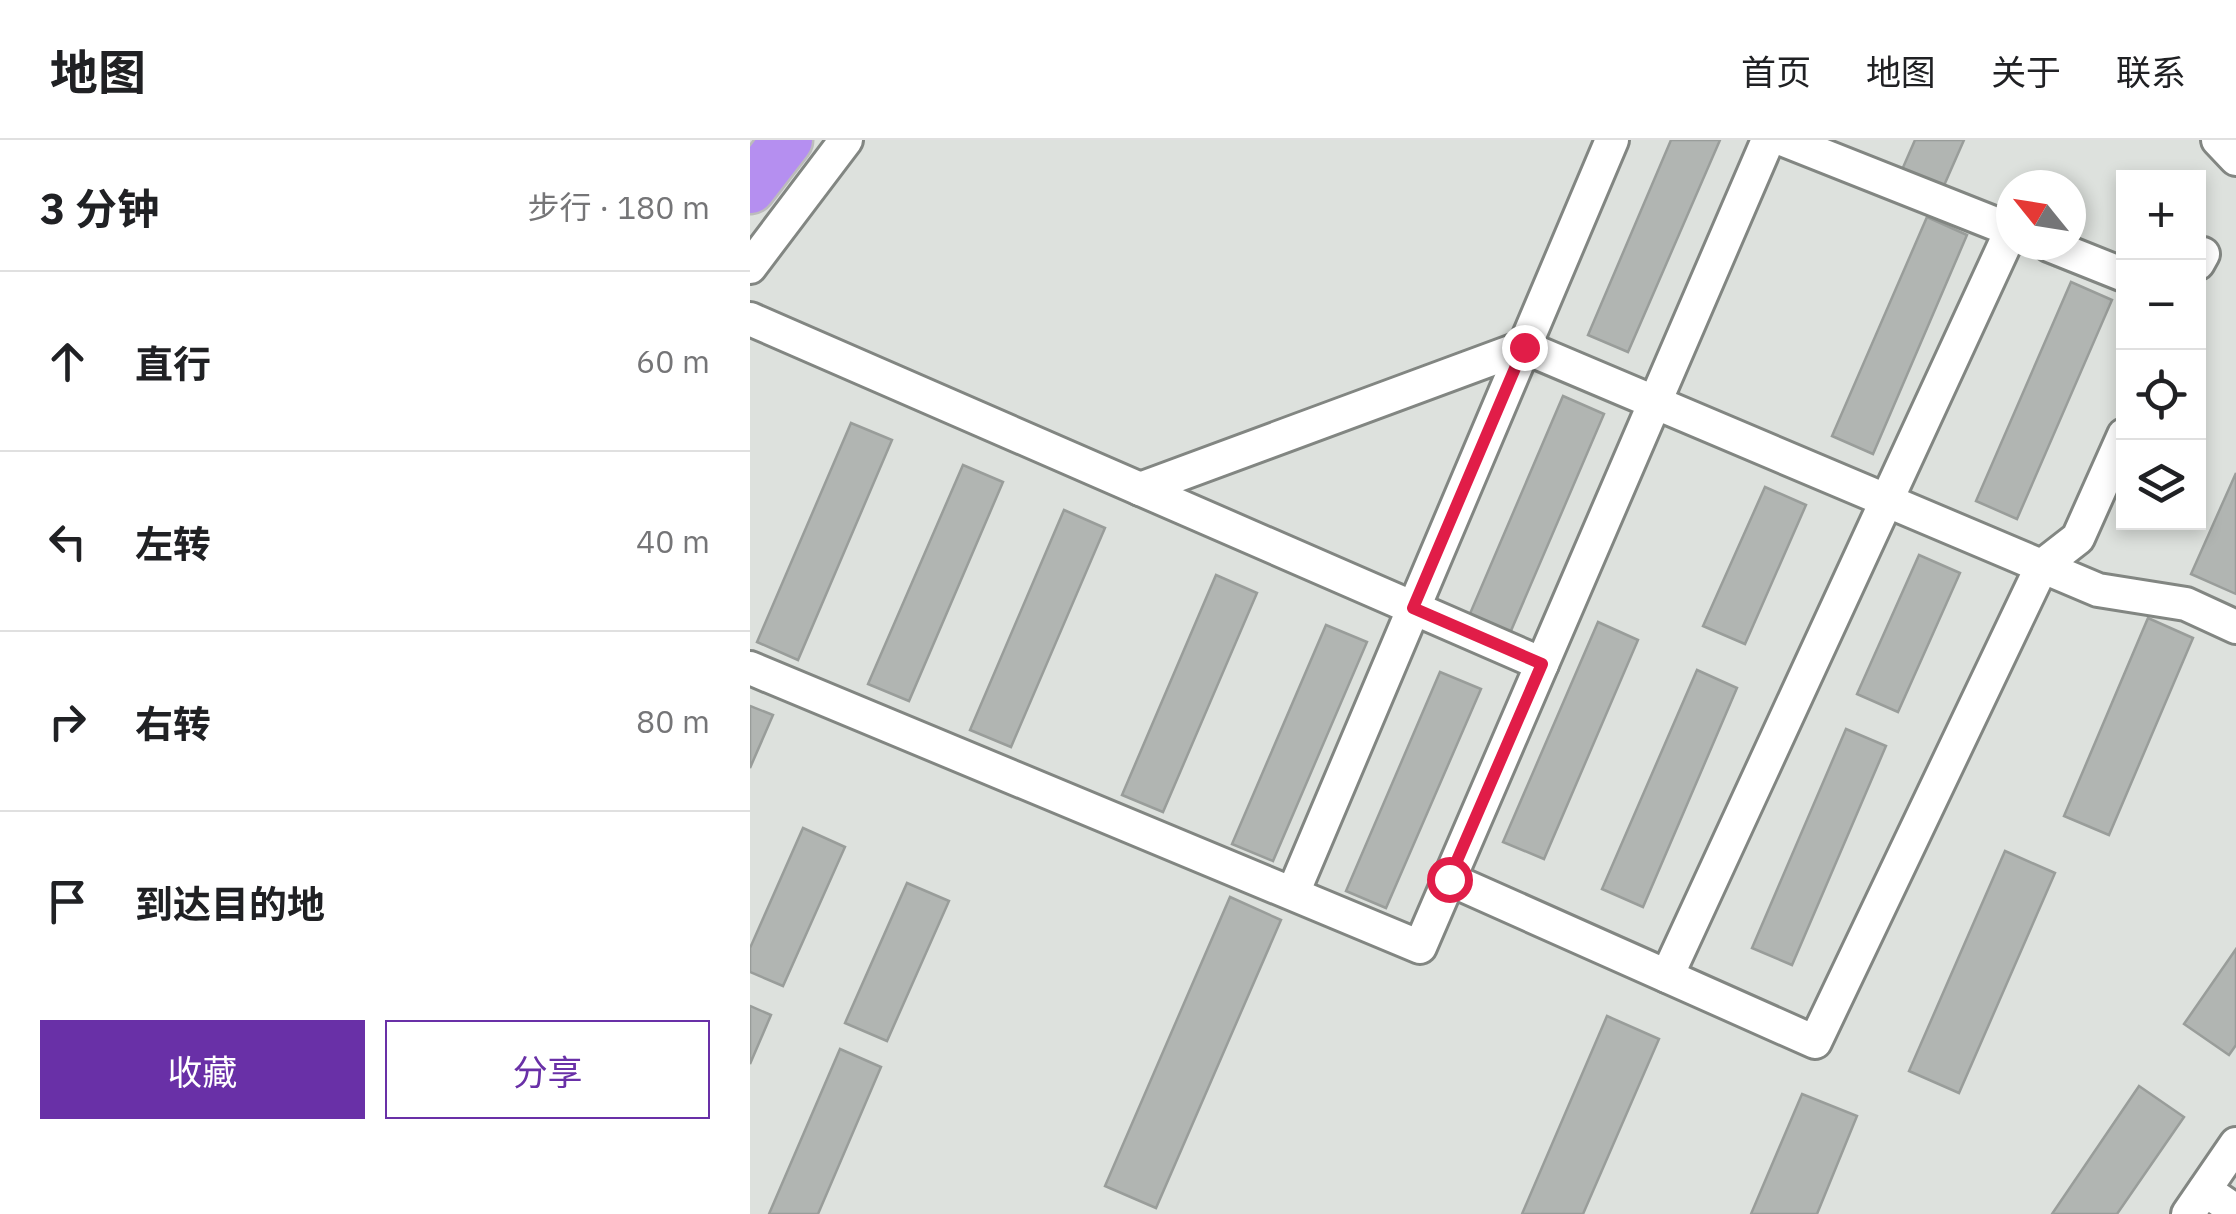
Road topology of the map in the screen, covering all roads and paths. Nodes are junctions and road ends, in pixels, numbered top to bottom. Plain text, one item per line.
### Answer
1 (787, 140) edge
2 (846, 140) edge
3 (1612, 140) edge
4 (1768, 140) edge
5 (1784, 140) edge
6 (2218, 140) edge
7 (2236, 159) edge
8 (750, 188) edge
9 (1996, 225) edge
10 (1998, 260) edge
11 (2086, 260) edge
12 (750, 267) edge
13 (2116, 272) edge
14 (750, 319) edge
15 (1524, 347) junction
16 (1655, 402) junction
17 (2122, 440) edge
18 (1140, 490) junction
19 (1886, 500) junction
20 (2042, 566) junction
21 (1413, 608) junction
22 (2236, 628) edge
23 (1542, 664) junction
24 (750, 668) edge
25 (1449, 879) junction
26 (1293, 894) junction
27 (1667, 976) junction
28 (2236, 1144) edge
29 (2197, 1202) edge
30 (2236, 1211) edge

1 - 8 highway
2 - 12 street
3 - 15 street
4 - 16 street
5 - 9 street
6 - 7 street
10 - 19 street
11 - 13 street
14 - 18 street
15 - 16 street
15 - 18 street
15 - 21 street
16 - 19 street
16 - 23 street
17 - 20 street
18 - 21 street
19 - 20 street
19 - 27 street
20 - 22 street
20 - 27 street
21 - 23 street
21 - 26 street
23 - 25 street
24 - 26 street
25 - 26 street
25 - 27 street
28 - 29 street
29 - 30 street

